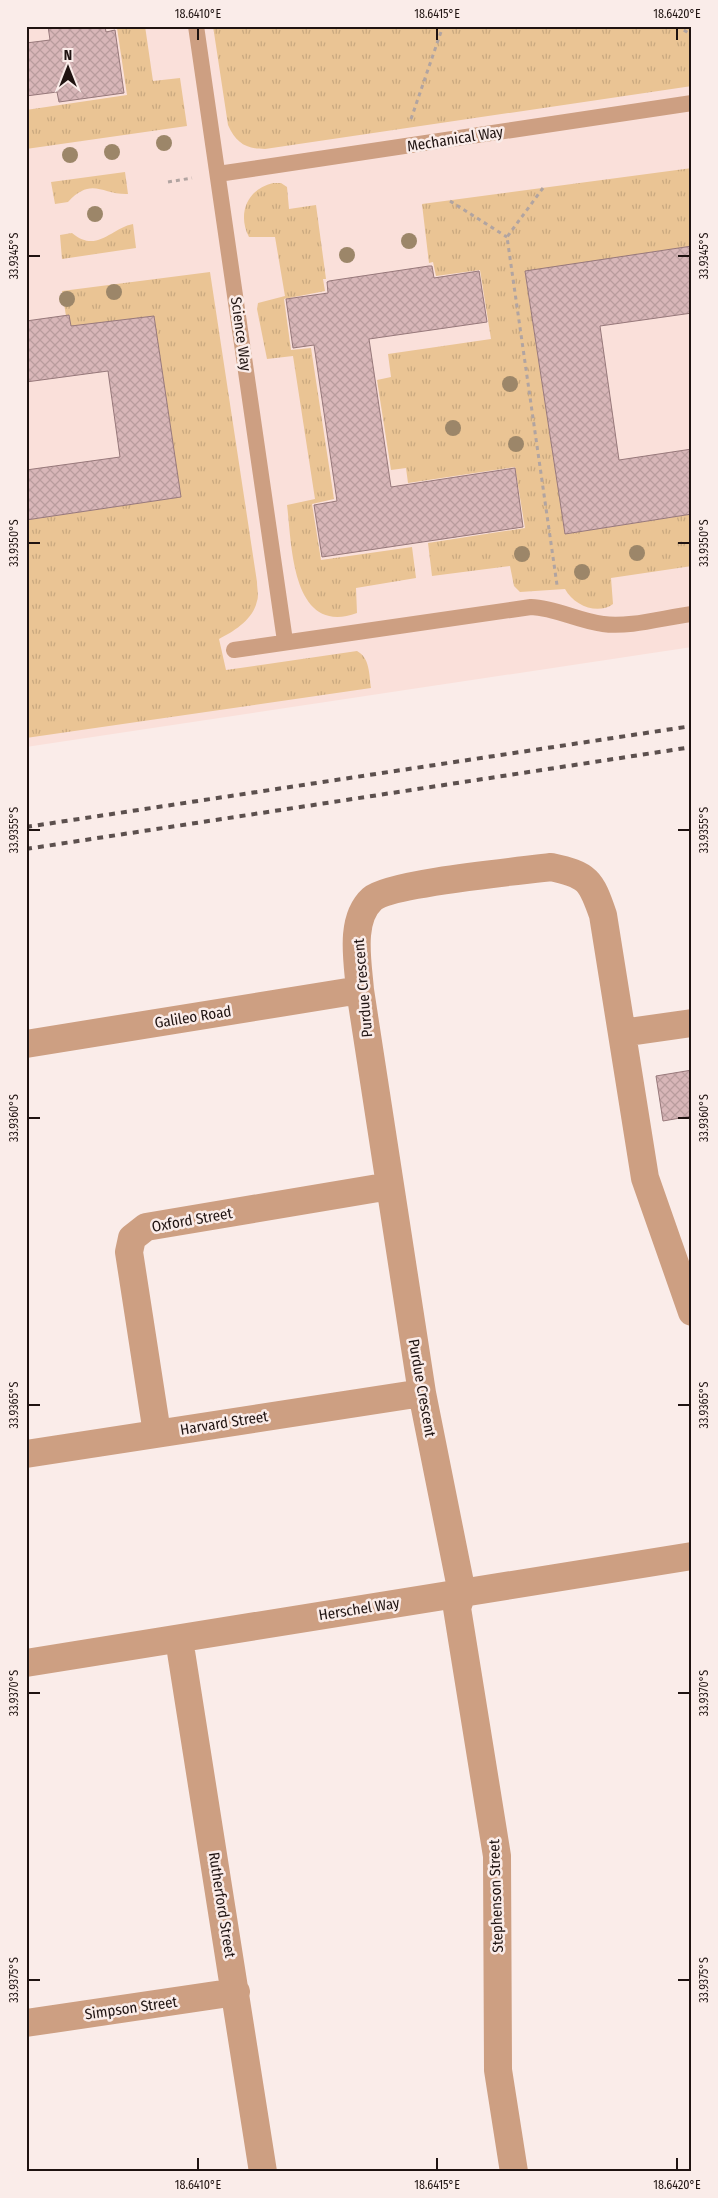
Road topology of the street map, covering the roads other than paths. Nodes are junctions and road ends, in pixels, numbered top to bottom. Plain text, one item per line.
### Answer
1 (196, 26) edge
2 (692, 103) edge
3 (218, 174) junction
4 (692, 614) edge
5 (285, 641) junction
6 (234, 650) dead end
7 (360, 990) junction
8 (692, 1023) edge
9 (622, 1033) junction
10 (26, 1044) edge
11 (390, 1186) junction
12 (692, 1312) edge
13 (422, 1393) junction
14 (157, 1433) junction
15 (26, 1454) edge
16 (692, 1556) edge
17 (462, 1593) junction
18 (179, 1639) junction
19 (26, 1663) edge
20 (236, 1992) junction
21 (26, 2023) edge
22 (263, 2172) edge
23 (514, 2172) edge

1 - 3 lane, Science Way
2 - 3 lane, Mechanical Way
3 - 5 lane, Science Way
4 - 5 lane
5 - 6 lane
7 - 9 street, Purdue Crescent
7 - 10 street, Galileo Road
7 - 11 street, Purdue Crescent
8 - 9 street
9 - 12 street, Purdue Crescent
11 - 13 street, Purdue Crescent
11 - 14 street, Oxford Street
13 - 14 street, Harvard Street
13 - 17 street, Purdue Crescent
14 - 15 street, Harvard Street
16 - 17 street, Herschel Way
17 - 18 street, Herschel Way
17 - 23 street, Stephenson Street
18 - 19 street, Herschel Way
18 - 20 street, Rutherford Street
20 - 21 street, Simpson Street
20 - 22 street, Rutherford Street

